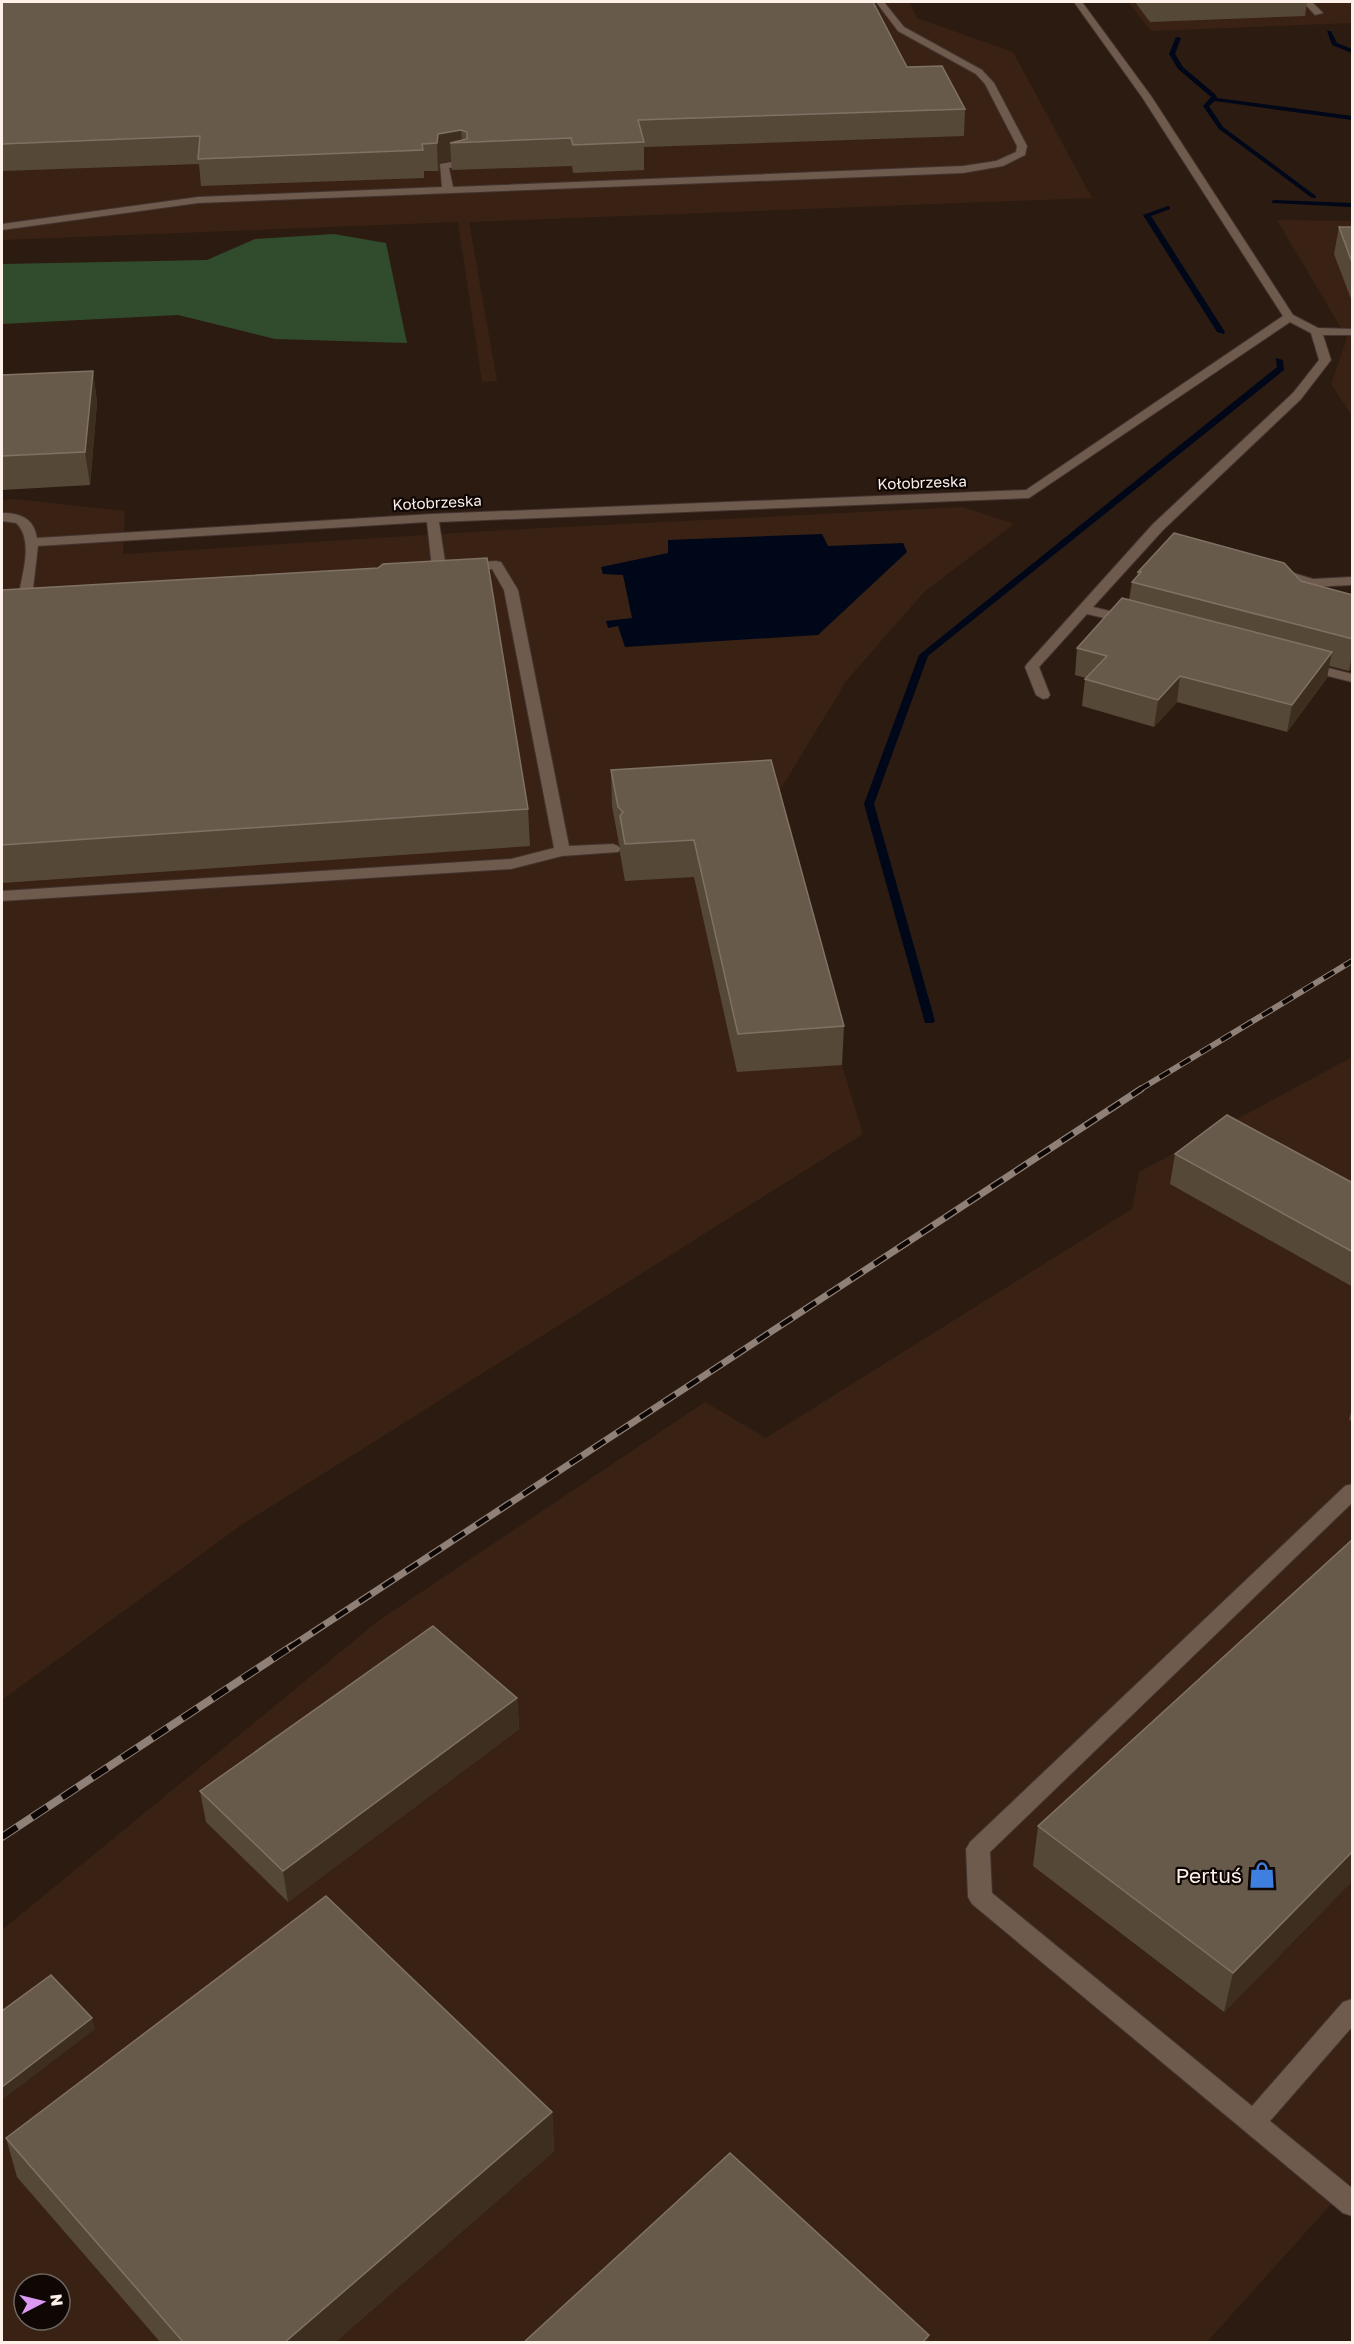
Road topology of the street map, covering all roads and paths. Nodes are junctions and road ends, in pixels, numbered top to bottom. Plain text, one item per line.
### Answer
1 (880, 2) edge
2 (1078, 2) edge
3 (1307, 2) edge
4 (1318, 13) dead end
5 (463, 163) edge
6 (448, 190) junction
7 (2, 227) edge
8 (1289, 317) junction
9 (1316, 332) junction
10 (1353, 332) edge
11 (2, 517) edge
12 (432, 518) junction
13 (32, 542) junction
14 (1258, 566) edge
15 (1353, 581) edge
16 (62, 592) edge
17 (1084, 609) junction
18 (1140, 623) edge
19 (1286, 661) edge
20 (1353, 678) edge
21 (1043, 695) dead end
22 (613, 849) dead end
23 (562, 851) junction
24 (2, 896) edge
25 (1353, 1491) edge
26 (1353, 2010) edge
27 (1254, 2121) junction
28 (1353, 2204) edge

1 - 6 street
2 - 8 street
3 - 4 street
5 - 6 street
6 - 7 street
8 - 9 street
8 - 12 street, Kołobrzeska
9 - 10 street
9 - 17 street
11 - 13 street
12 - 13 street, Kołobrzeska
12 - 23 street
13 - 16 street
14 - 15 street
17 - 18 street
17 - 21 street
19 - 20 street
22 - 23 street
23 - 24 street
25 - 27 street
26 - 27 street
27 - 28 street

